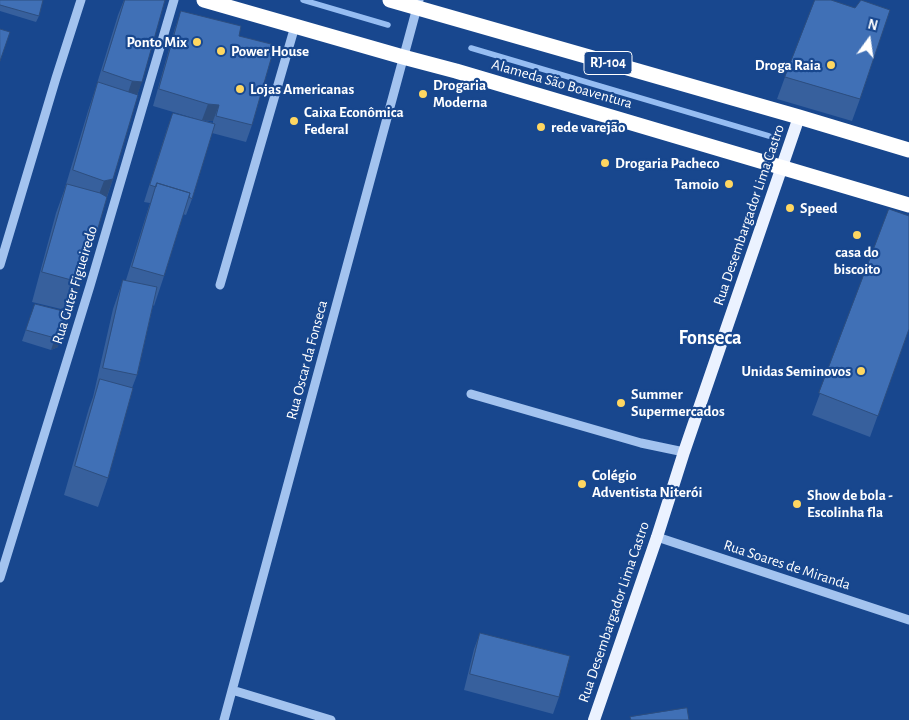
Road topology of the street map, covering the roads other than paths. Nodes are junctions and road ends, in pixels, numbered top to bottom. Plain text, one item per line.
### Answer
1 (81, 0) edge
2 (174, 0) edge
3 (204, 0) edge
4 (390, 0) edge
5 (418, 4) edge
6 (295, 26) junction
7 (403, 57) junction
8 (799, 117) junction
9 (909, 150) edge
10 (783, 167) junction
11 (909, 205) edge
12 (0, 265) edge
13 (220, 285) dead end
14 (471, 394) dead end
15 (684, 452) junction
16 (657, 537) junction
17 (0, 578) edge
18 (909, 620) edge
19 (232, 690) junction
20 (224, 720) edge
21 (331, 720) edge
22 (594, 720) edge

1 - 12 street
2 - 17 street, Rua Guter Figueiredo
3 - 6 highway, Alameda São Boaventura
4 - 5 highway, RJ-104
5 - 7 street, Rua Oscar da Fonseca
5 - 8 highway, RJ-104
6 - 7 highway, Alameda São Boaventura
6 - 13 street
7 - 10 highway, Alameda São Boaventura
7 - 19 street, Rua Oscar da Fonseca
8 - 9 highway, RJ-104
8 - 10 main road, Rua Desembargador Lima Castro
10 - 11 highway, Alameda São Boaventura
10 - 15 main road, Rua Desembargador Lima Castro
14 - 15 street
15 - 16 main road, Rua Desembargador Lima Castro
16 - 18 street, Rua Soares de Miranda
16 - 22 main road, Rua Desembargador Lima Castro
19 - 20 street, Rua Oscar da Fonseca
19 - 21 street

